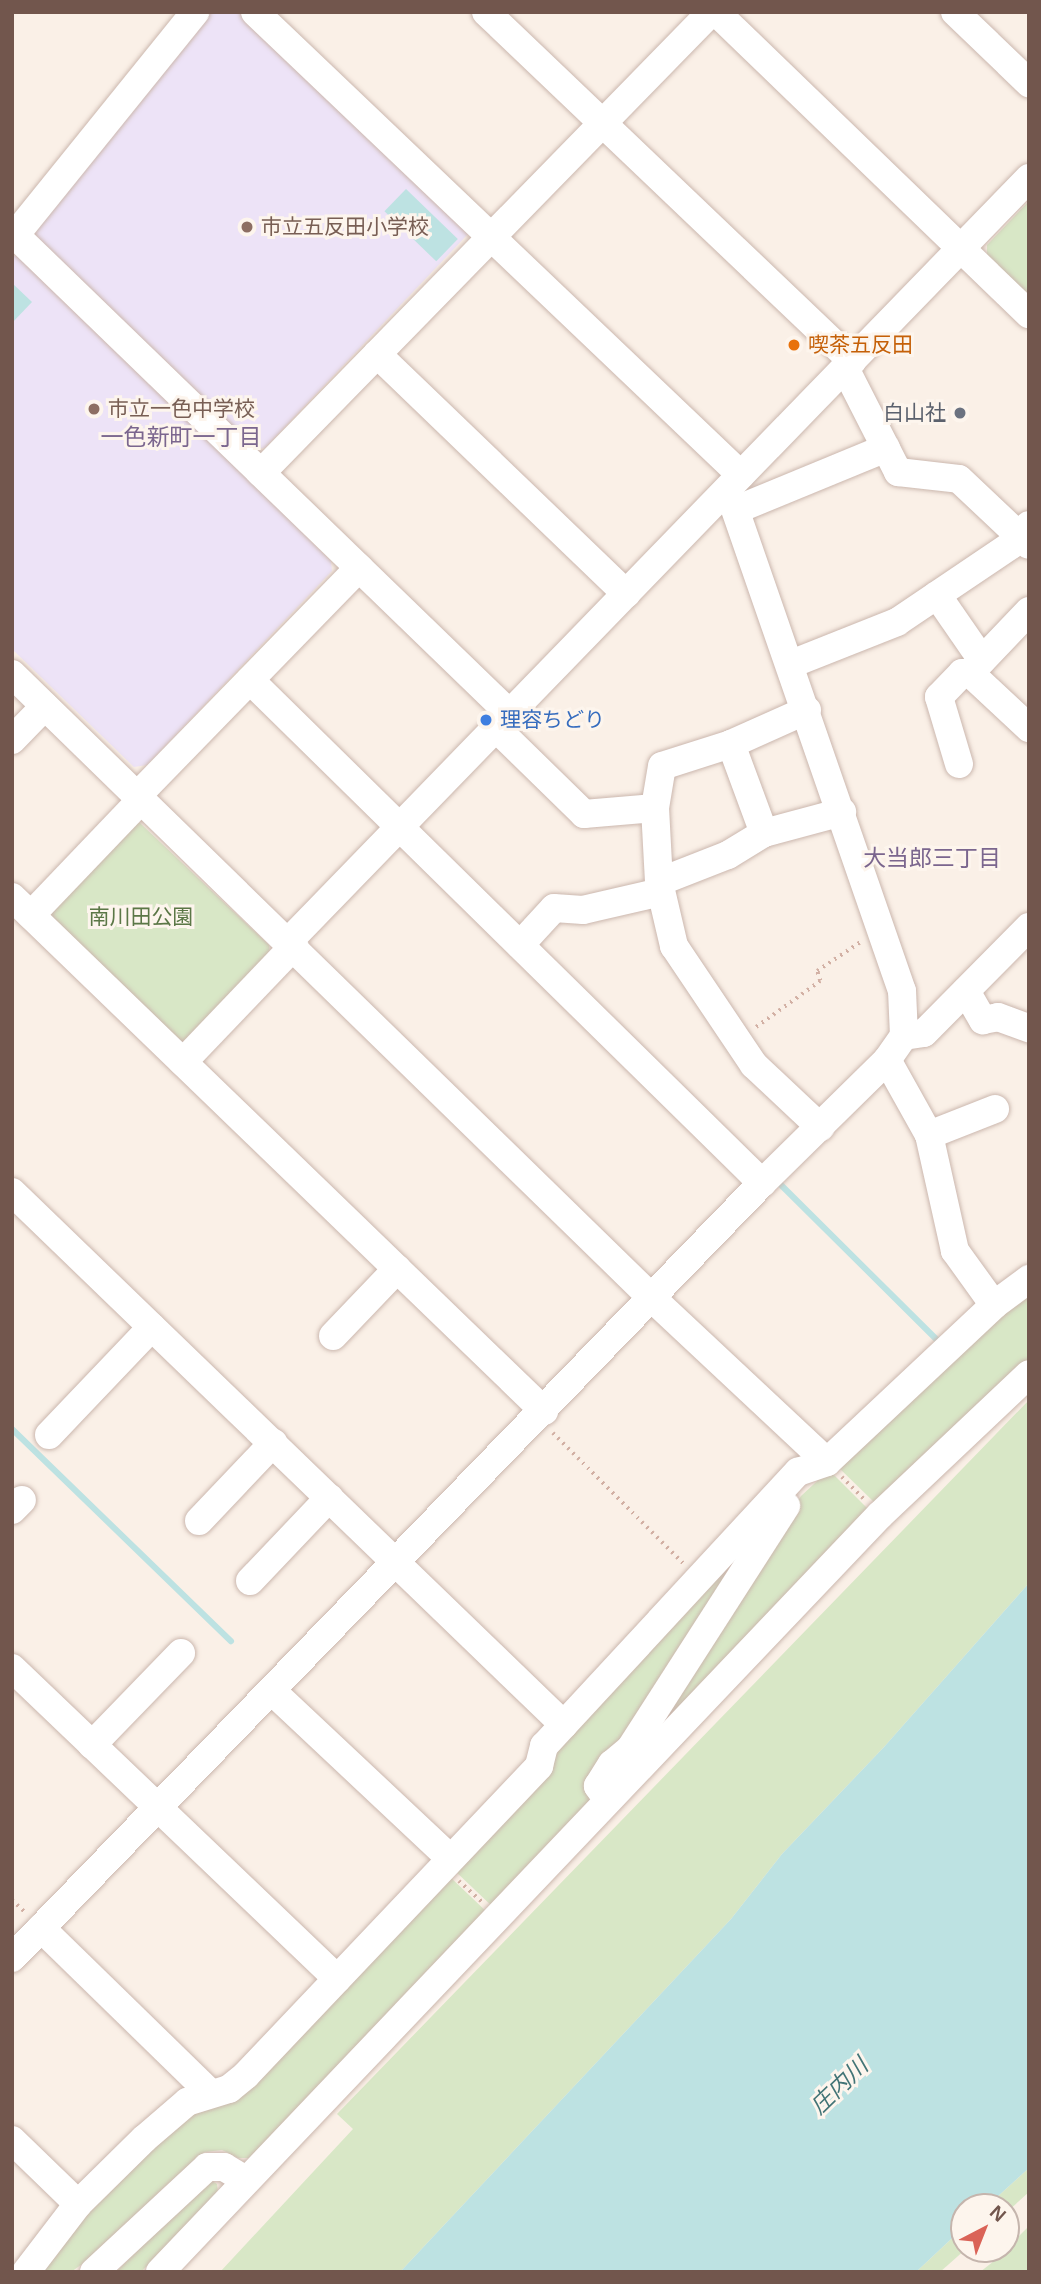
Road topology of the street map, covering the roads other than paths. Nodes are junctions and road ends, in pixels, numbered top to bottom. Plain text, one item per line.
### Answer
1 (195, 12) edge
2 (255, 12) edge
3 (486, 12) edge
4 (714, 12) edge
5 (954, 12) edge
6 (1029, 83) edge
7 (602, 124) junction
8 (1029, 178) edge
9 (13, 235) edge
10 (491, 238) junction
11 (960, 249) junction
12 (1029, 314) edge
13 (377, 354) junction
14 (848, 364) junction
15 (886, 449) junction
16 (261, 473) junction
17 (736, 491) junction
18 (1026, 535) edge
19 (359, 568) junction
20 (626, 594) junction
21 (937, 595) junction
22 (1029, 611) edge
23 (791, 664) junction
24 (976, 666) junction
25 (12, 674) edge
26 (250, 680) junction
27 (46, 706) junction
28 (807, 710) junction
29 (503, 721) junction
30 (1029, 728) edge
31 (12, 740) edge
32 (731, 744) junction
33 (959, 764) dead end
34 (140, 797) junction
35 (654, 808) junction
36 (842, 812) junction
37 (400, 827) junction
38 (764, 833) junction
39 (660, 887) junction
40 (22, 906) edge
41 (1029, 927) edge
42 (292, 944) junction
43 (520, 945) junction
44 (966, 991) junction
45 (1029, 1028) edge
46 (904, 1036) junction
47 (887, 1060) junction
48 (183, 1062) junction
49 (995, 1109) dead end
50 (820, 1127) junction
51 (929, 1135) junction
52 (762, 1183) junction
53 (12, 1192) edge
54 (397, 1269) junction
55 (1029, 1279) edge
56 (653, 1299) junction
57 (994, 1306) junction
58 (152, 1327) junction
59 (333, 1336) dead end
60 (1029, 1374) edge
61 (541, 1414) junction
62 (48, 1435) dead end
63 (273, 1443) junction
64 (827, 1462) junction
65 (798, 1472) junction
66 (329, 1498) junction
67 (199, 1521) dead end
68 (396, 1563) junction
69 (250, 1580) dead end
70 (181, 1653) dead end
71 (12, 1668) edge
72 (272, 1691) junction
73 (564, 1725) junction
74 (92, 1745) junction
75 (607, 1799) junction
76 (158, 1808) junction
77 (448, 1863) junction
78 (41, 1928) junction
79 (12, 1958) edge
80 (337, 1979) junction
81 (210, 2094) junction
82 (12, 2140) edge
83 (244, 2179) junction
84 (78, 2204) junction
85 (26, 2272) edge
86 (94, 2272) edge
87 (160, 2272) edge

1 - 9 street
2 - 10 street
3 - 7 street
4 - 7 street
4 - 11 street
5 - 6 street
7 - 10 street
7 - 14 street
8 - 11 street
9 - 16 street
10 - 13 street
10 - 17 street
11 - 12 street
11 - 14 street
13 - 16 street
13 - 20 street
14 - 15 street
14 - 17 street
15 - 17 street
15 - 18 street
16 - 19 street
17 - 20 street
17 - 23 street
18 - 21 street
19 - 26 street
19 - 29 street
20 - 29 street
21 - 23 street
21 - 24 street
22 - 24 street
23 - 28 street
24 - 30 street
24 - 33 street
25 - 27 street
26 - 34 street
26 - 37 street
27 - 31 street
27 - 34 street
28 - 32 street
28 - 36 street
29 - 35 street
29 - 37 street
32 - 35 street
32 - 38 street
34 - 40 street
34 - 42 street
35 - 39 street
36 - 38 street
36 - 46 street
37 - 42 street
37 - 43 street
38 - 39 street
39 - 43 street
39 - 50 street
40 - 48 street
41 - 44 street
42 - 48 street
42 - 56 street
43 - 52 street
44 - 45 street
44 - 46 street
46 - 47 street
47 - 50 street
47 - 51 street
48 - 54 street
49 - 51 street
50 - 52 street
51 - 57 street
52 - 56 street
53 - 58 street
54 - 59 street
54 - 61 street
55 - 57 street
56 - 61 street
56 - 64 street
57 - 64 street
58 - 62 street
58 - 63 street
60 - 75 street
61 - 68 street
63 - 66 street
63 - 67 street
64 - 65 street
65 - 73 street
65 - 75 street
66 - 68 street
66 - 69 street
68 - 72 street
68 - 73 street
70 - 74 street
71 - 74 street
72 - 76 street
72 - 77 street
73 - 77 street
74 - 76 street
75 - 83 street
76 - 78 street
76 - 80 street
77 - 80 street
78 - 79 street
78 - 81 street
80 - 81 street
81 - 84 street
82 - 84 street
83 - 86 street
83 - 87 street
84 - 85 street

